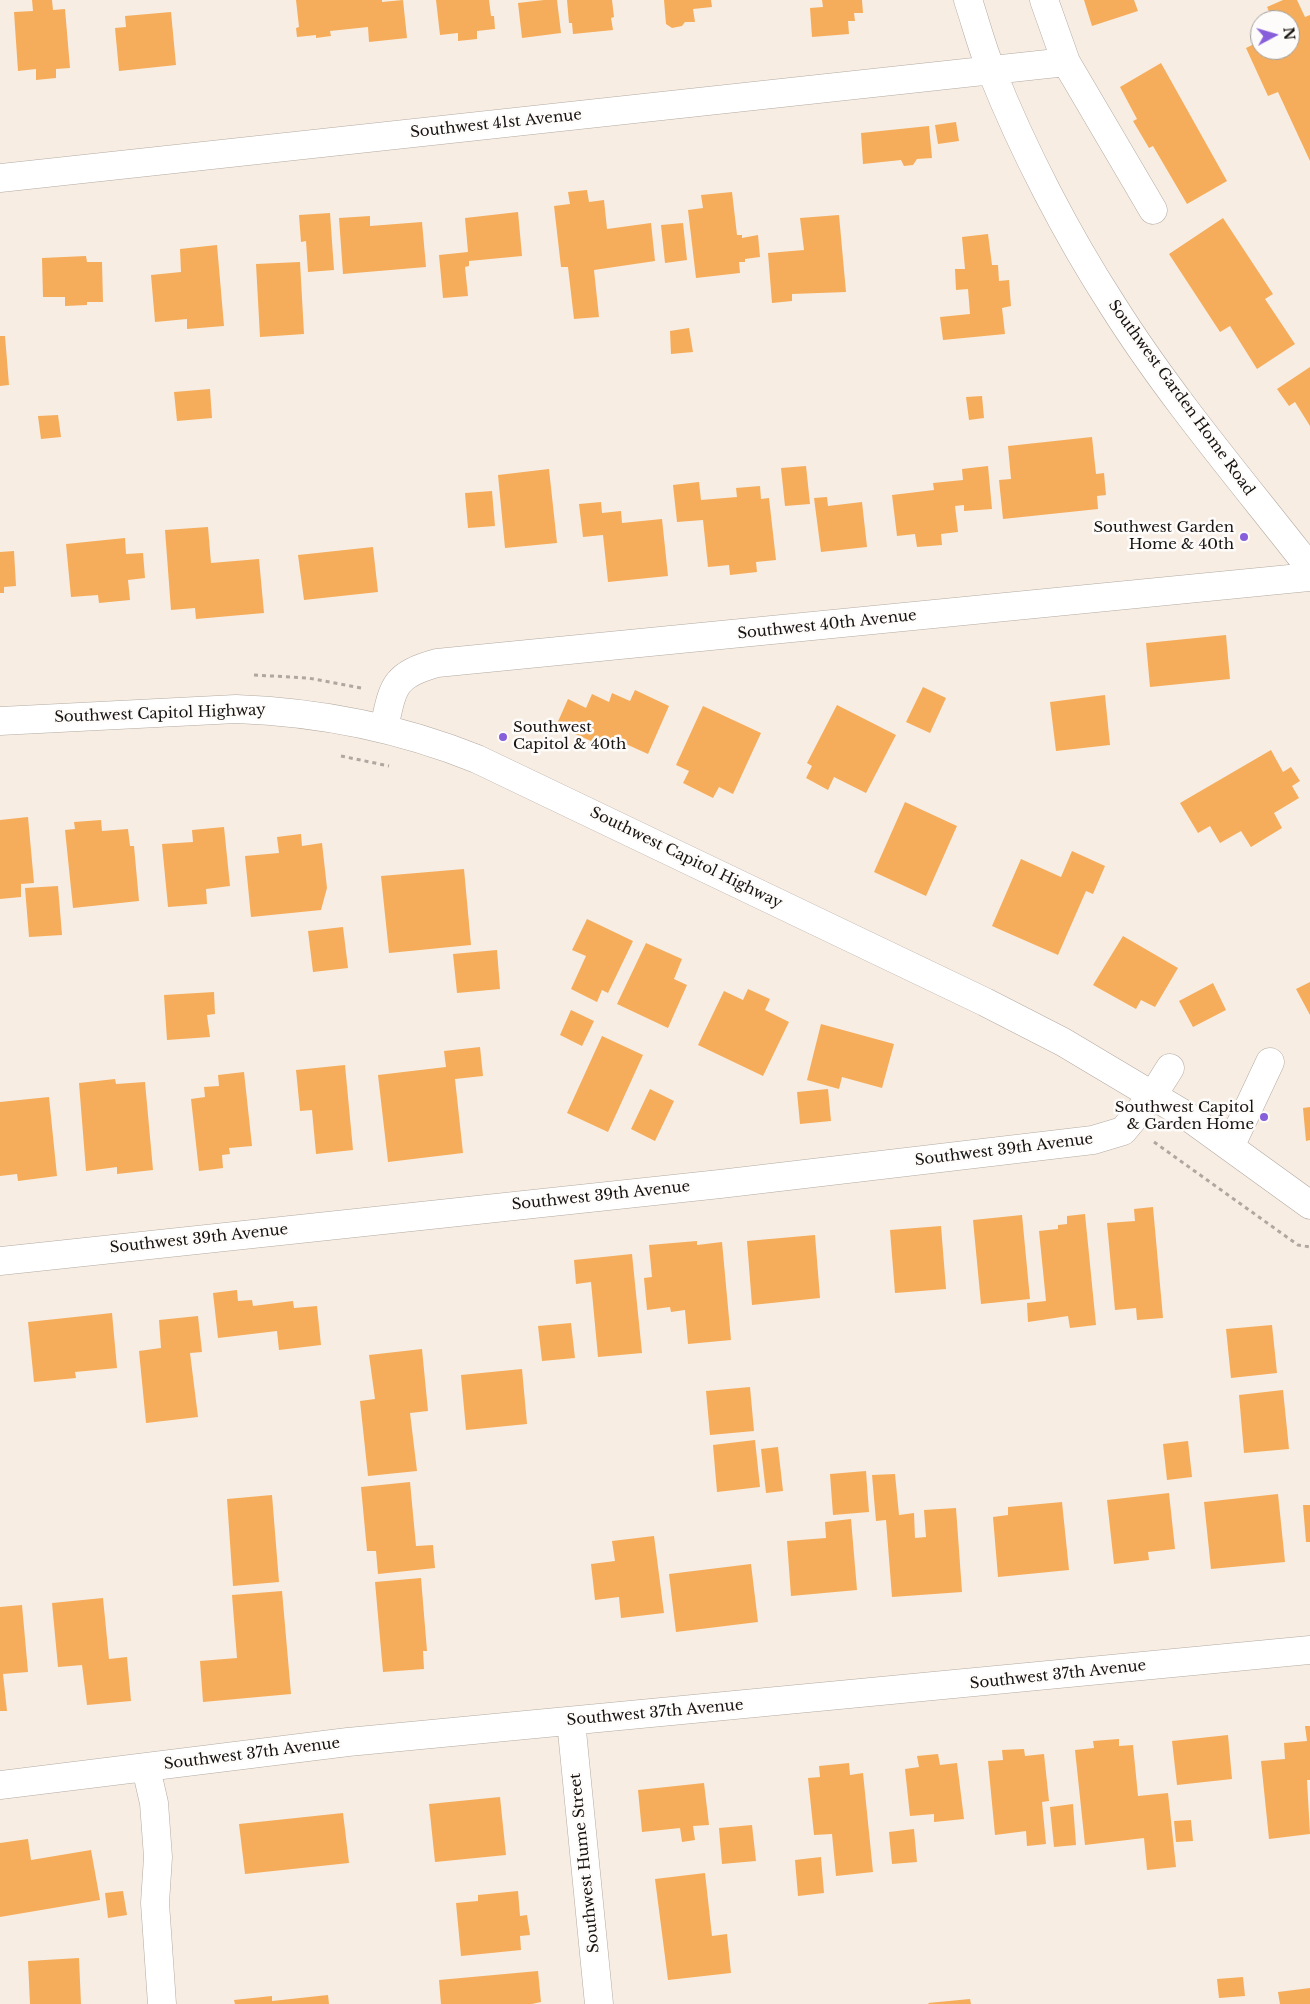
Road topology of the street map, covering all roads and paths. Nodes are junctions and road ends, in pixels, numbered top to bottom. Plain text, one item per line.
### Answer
1 (968, 0) edge
2 (1044, 0) edge
3 (1066, 62) junction
4 (992, 71) junction
5 (0, 178) edge
6 (1153, 210) dead end
7 (1310, 568) edge
8 (1310, 578) edge
9 (0, 721) edge
10 (384, 728) junction
11 (344, 757) dead end
12 (393, 768) dead end
13 (1270, 1062) dead end
14 (1170, 1068) dead end
15 (1152, 1095) junction
16 (1151, 1139) dead end
17 (1230, 1147) junction
18 (1310, 1205) edge
19 (1310, 1247) edge
20 (0, 1260) edge
21 (1310, 1650) edge
22 (571, 1722) junction
23 (146, 1768) junction
24 (0, 1785) edge
25 (162, 2004) edge
26 (599, 2004) edge

1 - 4 street, Southwest Garden Home Road
2 - 3 street
3 - 4 street, Southwest 41st Avenue
3 - 6 street
4 - 5 street, Southwest 41st Avenue
4 - 7 street, Southwest Garden Home Road
8 - 10 street, Southwest 40th Avenue
9 - 10 street, Southwest Capitol Highway
10 - 15 street, Southwest Capitol Highway
11 - 12 path
13 - 17 street
14 - 15 street, Southwest 39th Avenue
15 - 17 street, Southwest Capitol Highway
15 - 20 street, Southwest 39th Avenue
16 - 19 path
17 - 18 street, Southwest Capitol Highway
21 - 22 street, Southwest 37th Avenue
22 - 23 street, Southwest 37th Avenue
22 - 26 street, Southwest Hume Street
23 - 24 street, Southwest 37th Avenue
23 - 25 street

